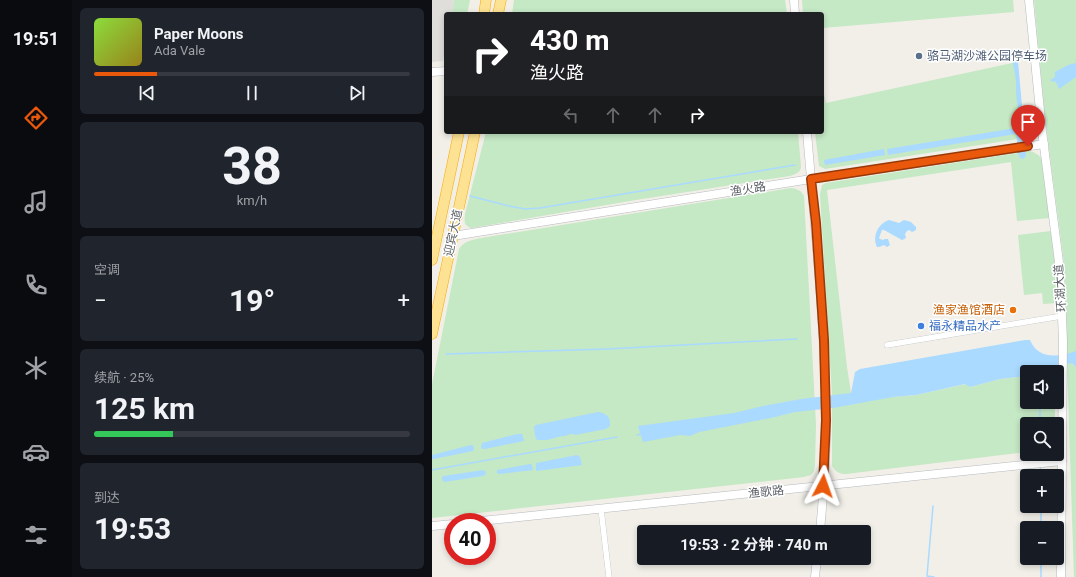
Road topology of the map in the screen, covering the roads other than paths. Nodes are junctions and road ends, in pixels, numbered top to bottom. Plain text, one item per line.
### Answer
1 (486, 0) edge
2 (501, 0) edge
3 (794, 0) edge
4 (1028, 0) edge
5 (484, 12) edge
6 (498, 12) edge
7 (795, 12) edge
8 (444, 71) edge
9 (432, 72) edge
10 (459, 134) edge
11 (475, 134) edge
12 (807, 134) edge
13 (1044, 144) junction
14 (811, 179) junction
15 (453, 236) junction
16 (432, 260) edge
17 (1062, 316) junction
18 (432, 334) edge
19 (887, 345) dead end
20 (1063, 417) edge
21 (1062, 461) joint
22 (823, 486) junction
23 (601, 508) junction
24 (496, 519) edge
25 (444, 525) edge
26 (820, 525) edge
27 (432, 526) edge
28 (816, 565) edge
29 (609, 577) edge
30 (815, 577) edge
31 (1061, 577) edge

1 - 5 highway
2 - 6 highway
3 - 7 street
4 - 13 street, 环湖大道
8 - 9 street
10 - 16 highway, 迎宾大道
11 - 15 highway, 迎宾大道
12 - 14 street
13 - 14 street, 渔火路
13 - 17 street, 环湖大道
14 - 15 street, 渔火路
14 - 22 street
15 - 18 highway, 迎宾大道
17 - 19 street
17 - 20 street, 环湖大道
21 - 22 street, 渔歌路
21 - 31 street, 环湖大道
22 - 23 street, 渔歌路
22 - 26 street
23 - 24 street, 渔歌路
23 - 29 street
25 - 27 street
28 - 30 street

